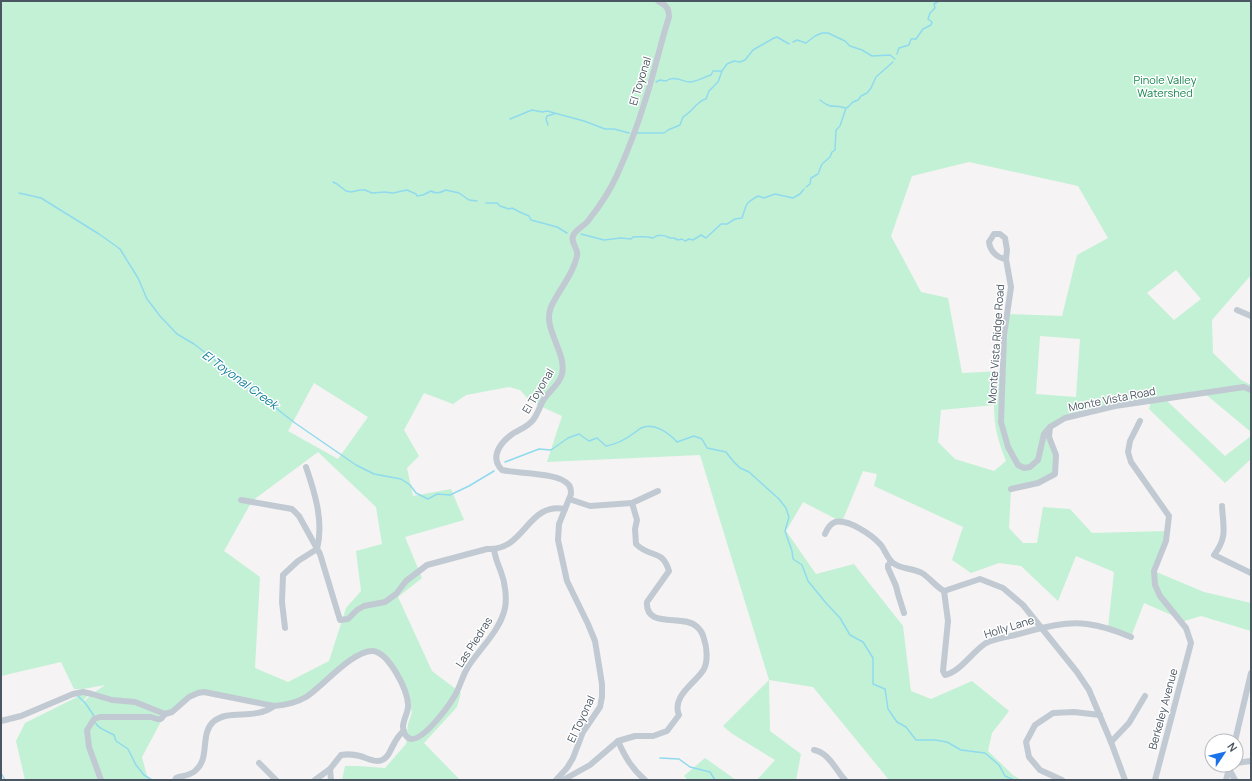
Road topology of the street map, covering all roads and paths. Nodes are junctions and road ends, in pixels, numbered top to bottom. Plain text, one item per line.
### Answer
1 (658, 1) edge
2 (1006, 260) dead end
3 (1237, 310) dead end
4 (1251, 316) edge
5 (1251, 390) edge
6 (1140, 421) dead end
7 (1050, 427) junction
8 (306, 467) dead end
9 (1011, 489) dead end
10 (658, 491) dead end
11 (569, 499) junction
12 (241, 500) dead end
13 (632, 503) junction
14 (1222, 506) dead end
15 (564, 508) junction
16 (825, 534) dead end
17 (317, 549) junction
18 (494, 549) junction
19 (892, 562) junction
20 (1251, 573) edge
21 (944, 590) junction
22 (904, 613) dead end
23 (285, 628) dead end
24 (1043, 628) junction
25 (1131, 637) dead end
26 (1251, 673) edge
27 (1145, 696) dead end
28 (274, 706) junction
29 (165, 714) junction
30 (1100, 715) junction
31 (1, 721) edge
32 (404, 731) junction
33 (1237, 733) edge
34 (618, 741) junction
35 (1111, 742) junction
36 (814, 750) dead end
37 (259, 763) dead end
38 (330, 768) junction
39 (101, 780) edge
40 (175, 780) edge
41 (276, 780) edge
42 (316, 780) edge
43 (331, 780) edge
44 (556, 780) edge
45 (563, 780) edge
46 (645, 780) edge
47 (845, 780) edge
48 (1062, 780) edge
49 (1125, 780) edge
50 (1155, 780) edge

1 - 11 street, El Toyonal
2 - 7 street, Monte Vista Ridge Road
3 - 4 street
5 - 7 street, Monte Vista Road
6 - 50 street, Berkeley Avenue
7 - 9 street
8 - 17 street
10 - 13 street
11 - 13 street
11 - 15 street, El Toyonal
12 - 17 street
13 - 34 street
14 - 20 street
15 - 18 street
15 - 44 street, El Toyonal
16 - 19 street
17 - 18 street
17 - 23 street
18 - 32 street, Las Piedras
19 - 21 street
19 - 22 street
21 - 24 street
21 - 24 street, Holly Lane
24 - 25 street, Holly Lane
24 - 30 street
26 - 33 street
27 - 35 street
28 - 29 street
28 - 32 street
28 - 40 street
29 - 31 street
29 - 39 street
30 - 35 street
30 - 48 street
32 - 38 street
34 - 45 street
34 - 46 street
35 - 49 street
36 - 47 street
37 - 41 street
38 - 42 street
38 - 43 street

